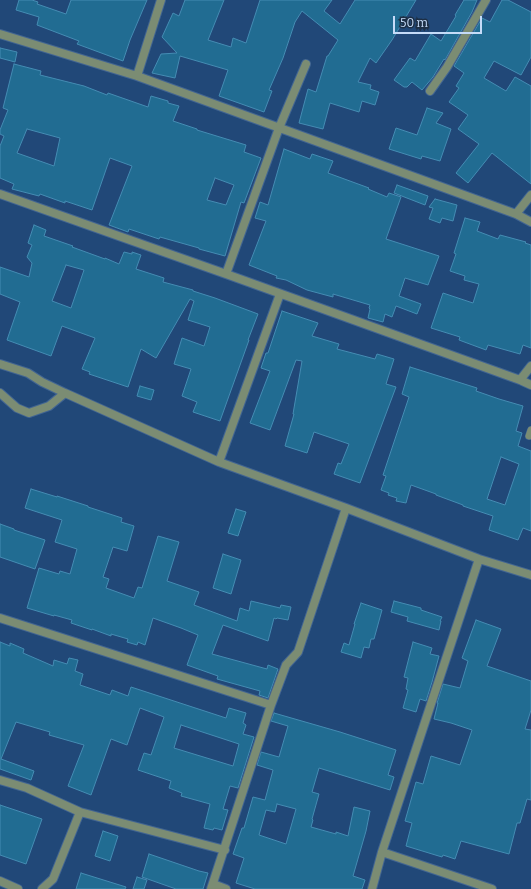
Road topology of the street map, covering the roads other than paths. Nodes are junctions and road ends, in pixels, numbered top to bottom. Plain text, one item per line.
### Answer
1 (161, 0) edge
2 (486, 0) edge
3 (0, 34) edge
4 (306, 64) dead end
5 (137, 76) junction
6 (430, 91) dead end
7 (279, 128) junction
8 (0, 194) edge
9 (531, 195) edge
10 (516, 214) junction
11 (531, 222) edge
12 (226, 274) junction
13 (280, 294) junction
14 (0, 364) edge
15 (531, 366) edge
16 (520, 380) junction
17 (531, 385) edge
18 (0, 393) edge
19 (65, 393) junction
20 (219, 462) junction
21 (346, 508) junction
22 (479, 559) junction
23 (531, 575) edge
24 (0, 618) edge
25 (271, 705) junction
26 (0, 780) edge
27 (80, 812) junction
28 (225, 850) junction
29 (382, 852) junction
30 (0, 881) edge
31 (212, 886) edge
32 (18, 889) edge
33 (42, 889) edge
34 (226, 889) edge
35 (372, 889) edge
36 (492, 889) edge

1 - 5 street
2 - 6 street
3 - 5 street
4 - 7 street
5 - 7 street
7 - 10 street
7 - 12 street
8 - 12 street
9 - 10 street
10 - 11 street
12 - 13 street
13 - 16 street
13 - 20 street
14 - 19 street
15 - 16 street
16 - 17 street
18 - 19 street
19 - 20 street
20 - 21 street
21 - 22 street
21 - 25 street
22 - 23 street
22 - 29 street
24 - 25 street
25 - 28 street
26 - 27 street
27 - 28 street
27 - 33 street
28 - 31 street
29 - 35 street
29 - 36 street
30 - 32 street
31 - 34 street

